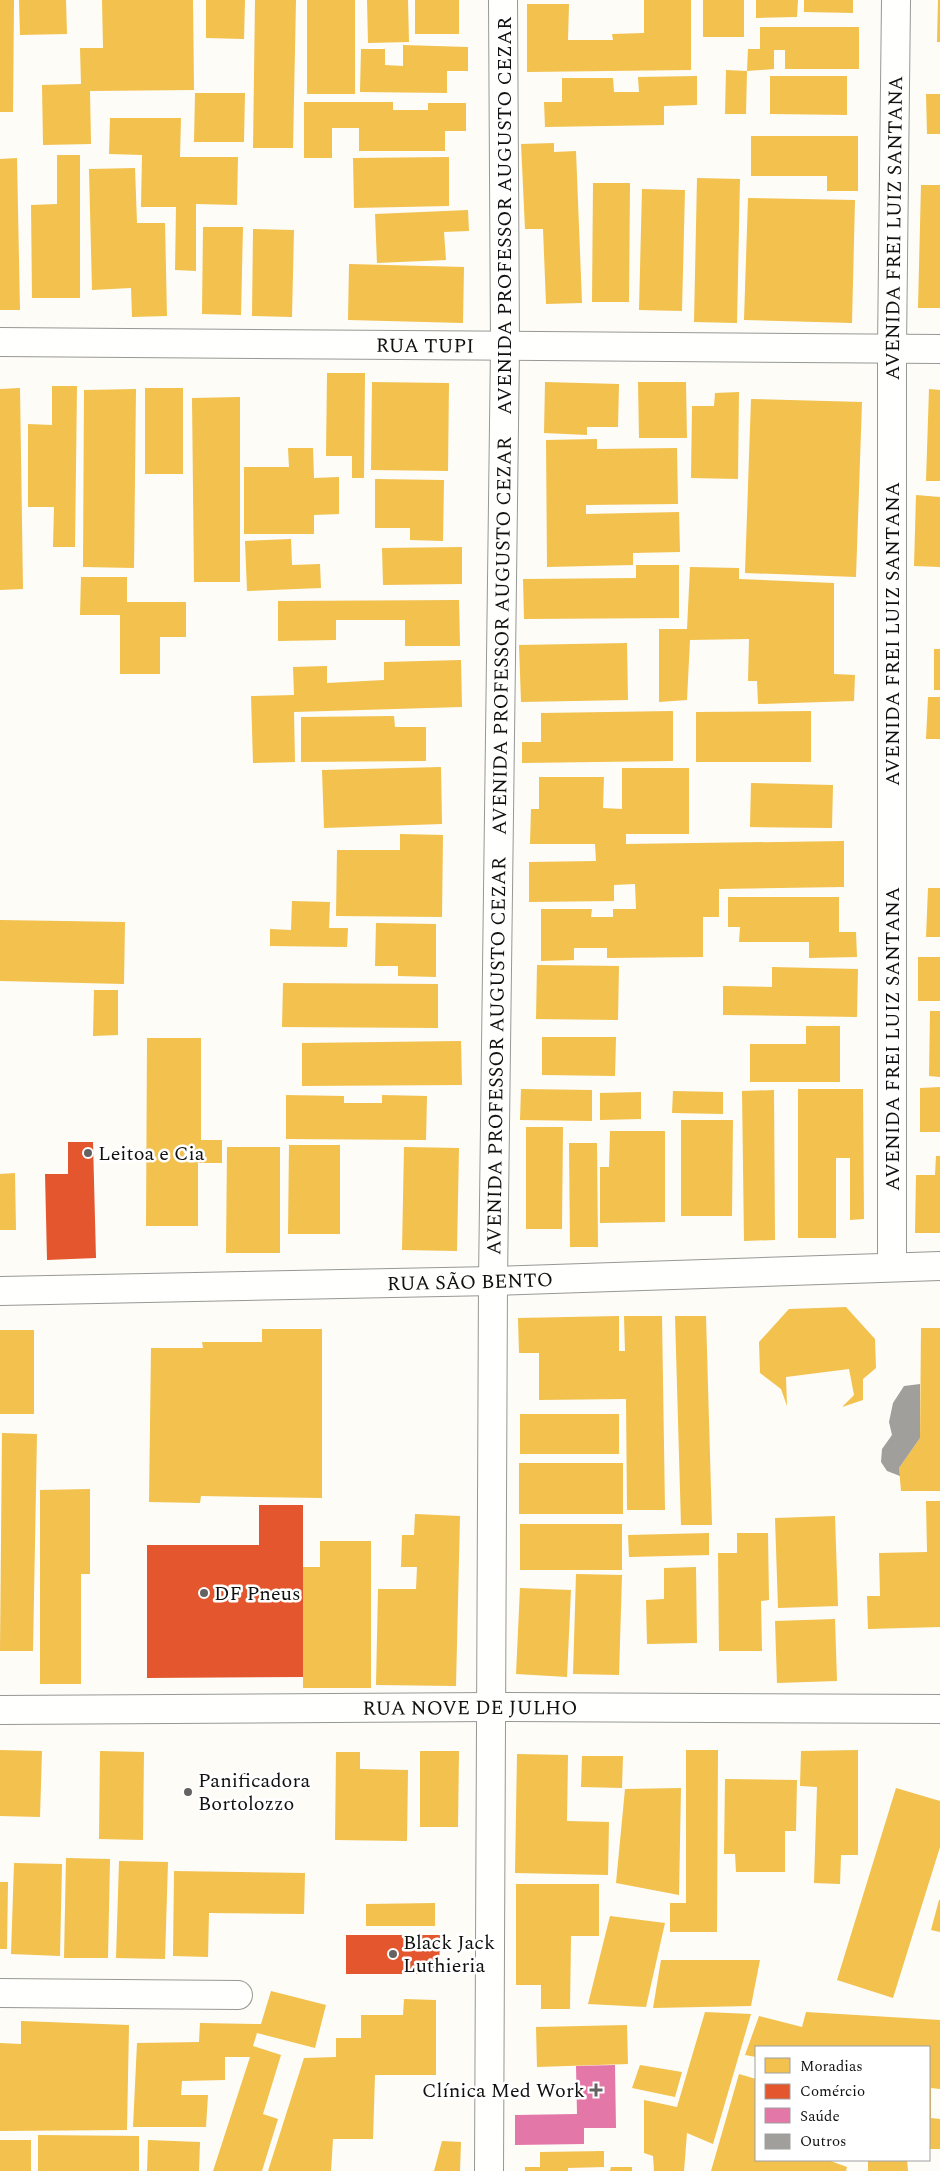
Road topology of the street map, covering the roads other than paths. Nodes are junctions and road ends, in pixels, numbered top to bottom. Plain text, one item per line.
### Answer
1 (503, 0) edge
2 (896, 0) edge
3 (0, 342) edge
4 (506, 347) junction
5 (892, 348) junction
6 (940, 349) edge
7 (940, 1266) edge
8 (892, 1267) junction
9 (493, 1280) junction
10 (0, 1291) edge
11 (492, 1707) junction
12 (940, 1708) edge
13 (0, 1710) edge
14 (0, 1993) edge
15 (238, 1995) dead end
16 (489, 2171) edge

1 - 4 street, AVENIDA PROFESSOR AUGUSTO CEZAR
2 - 5 street, AVENIDA FREI LUIZ SANTANA
3 - 4 street, RUA TUPI
4 - 5 street, RUA TUPI
4 - 9 street, AVENIDA PROFESSOR AUGUSTO CEZAR
5 - 6 street, RUA TUPI
5 - 8 street, AVENIDA FREI LUIZ SANTANA
7 - 8 street, RUA SÃO BENTO
8 - 9 street, RUA SÃO BENTO
9 - 10 street, RUA SÃO BENTO
9 - 11 street, AVENIDA PROFESSOR AUGUSTO CEZAR
11 - 12 street, RUA NOVE DE JULHO
11 - 13 street, RUA NOVE DE JULHO
11 - 16 street, AVENIDA PROFESSOR AUGUSTO CEZAR
14 - 15 street

